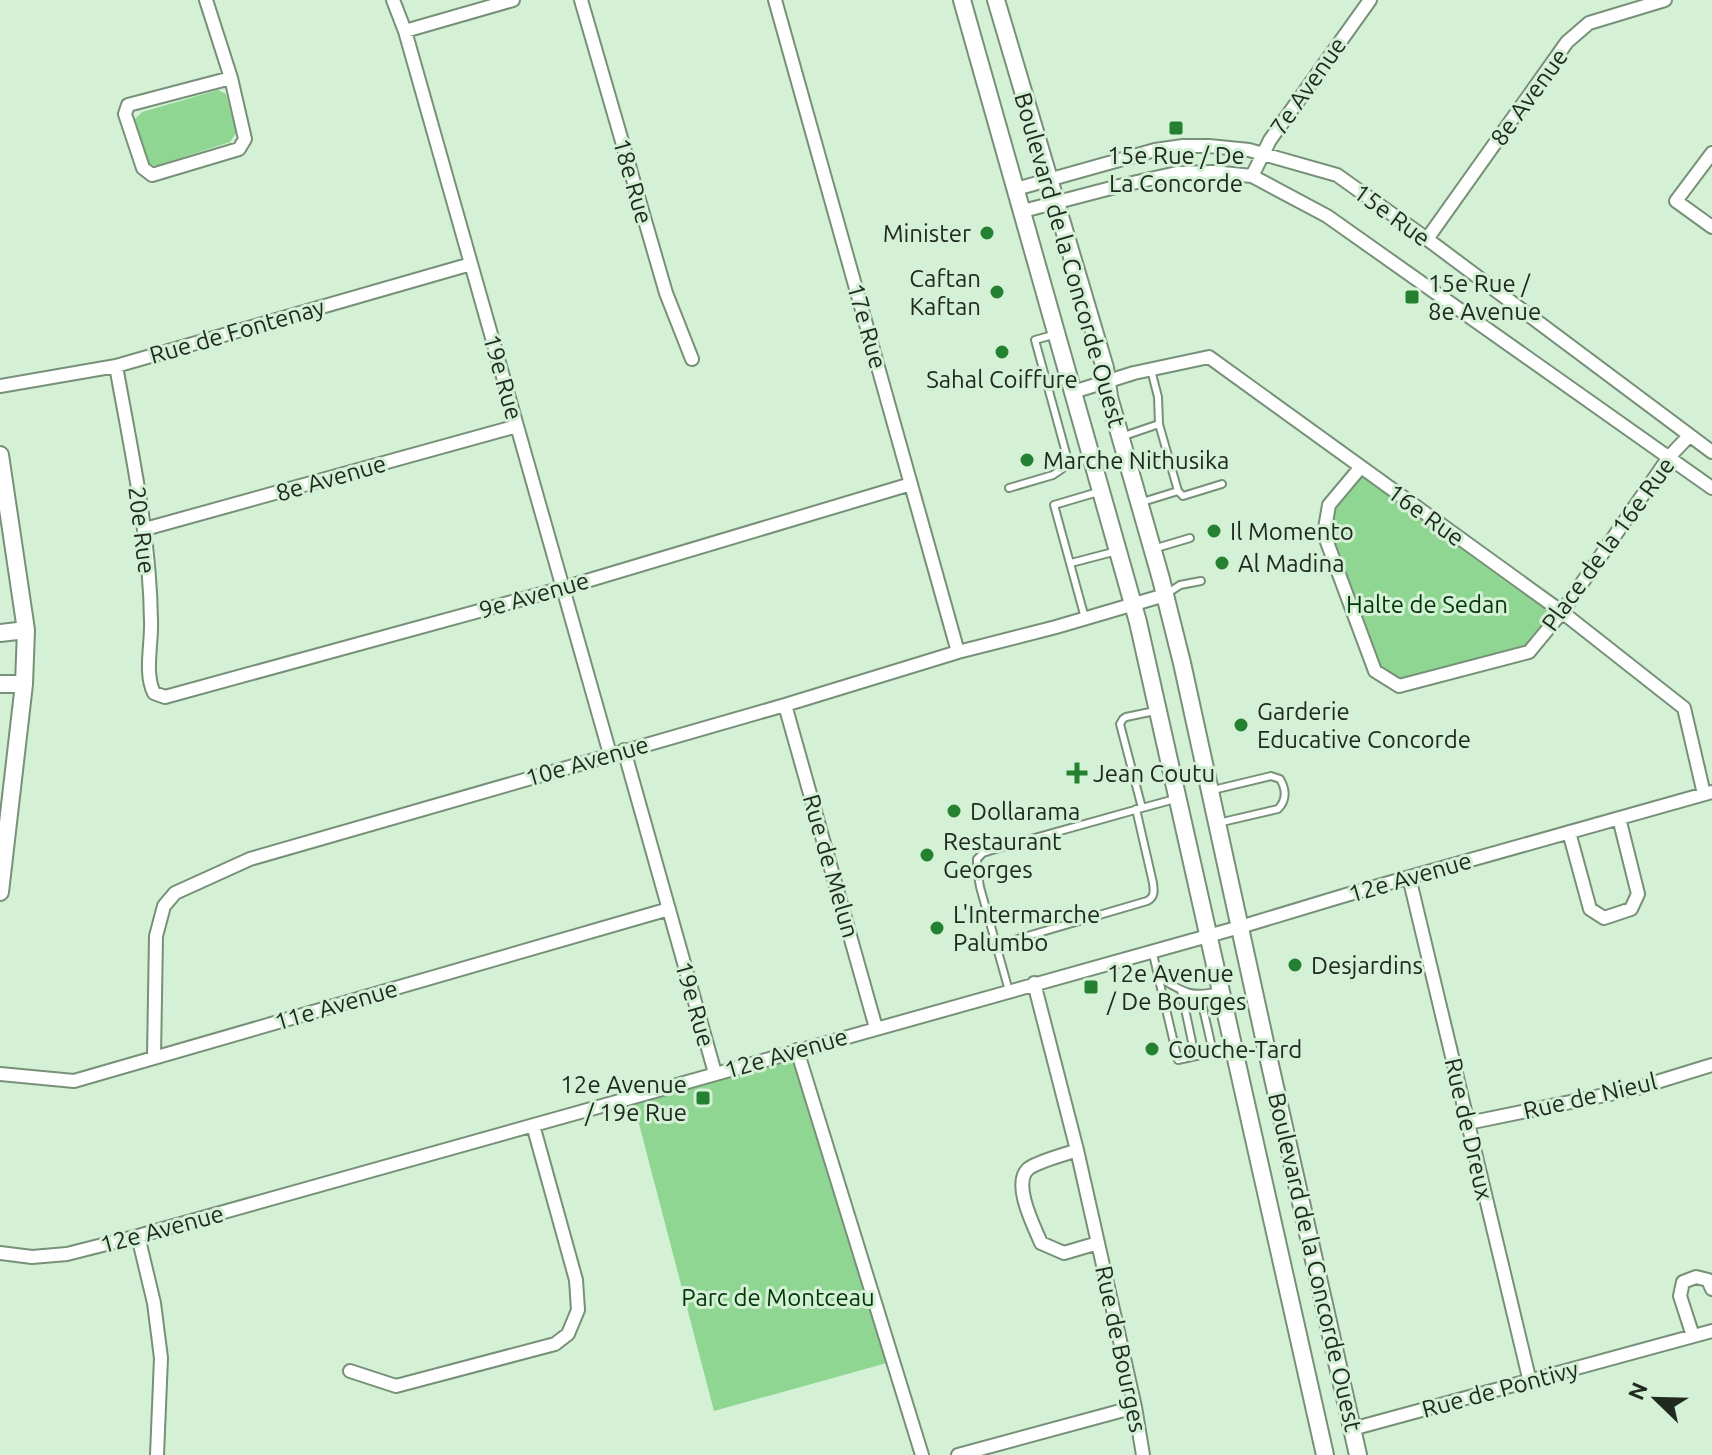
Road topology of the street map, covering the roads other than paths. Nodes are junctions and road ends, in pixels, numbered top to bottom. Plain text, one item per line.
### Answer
1 (206, 0) edge
2 (393, 0) edge
3 (513, 0) edge
4 (581, 0) edge
5 (775, 0) edge
6 (962, 0) edge
7 (996, 0) edge
8 (1370, 0) edge
9 (1665, 0) edge
10 (405, 31) junction
11 (231, 78) junction
12 (1262, 153) junction
13 (1712, 153) edge
14 (1252, 176) junction
15 (1049, 179) junction
16 (1016, 189) junction
17 (1056, 203) junction
18 (1023, 211) junction
19 (1712, 227) edge
20 (1427, 239) junction
21 (471, 264) junction
22 (1057, 334) junction
23 (692, 359) dead end
24 (116, 366) junction
25 (1151, 370) junction
26 (1107, 381) junction
27 (0, 386) edge
28 (1073, 392) junction
29 (1159, 424) junction
30 (517, 426) junction
31 (1689, 436) junction
32 (1121, 437) junction
33 (1712, 452) edge
34 (0, 455) edge
35 (1669, 457) junction
36 (1092, 458) junction
37 (1069, 464) junction
38 (1360, 468) junction
39 (911, 484) junction
40 (1222, 484) dead end
41 (1009, 488) dead end
42 (1712, 488) edge
43 (1102, 491) junction
44 (1178, 491) junction
45 (1139, 503) junction
46 (145, 529) junction
47 (1190, 538) dead end
48 (1153, 549) junction
49 (1119, 550) junction
50 (1071, 563) junction
51 (1201, 581) dead end
52 (563, 588) junction
53 (1165, 595) junction
54 (1134, 605) junction
55 (1562, 612) junction
56 (1085, 618) junction
57 (26, 630) junction
58 (0, 633) edge
59 (958, 652) junction
60 (0, 684) edge
61 (24, 684) junction
62 (154, 693) joint
63 (785, 705) junction
64 (1158, 710) junction
65 (624, 750) junction
66 (610, 754) junction
67 (1211, 791) junction
68 (1708, 793) edge
69 (1179, 798) junction
70 (1139, 809) junction
71 (1619, 818) junction
72 (1218, 823) junction
73 (1569, 832) junction
74 (1409, 877) junction
75 (0, 892) edge
76 (669, 909) junction
77 (1240, 927) junction
78 (1209, 935) junction
79 (997, 945) junction
80 (1152, 950) junction
81 (1160, 978) junction
82 (1034, 983) junction
83 (1181, 990) junction
84 (1221, 990) junction
85 (1009, 991) junction
86 (1200, 995) junction
87 (876, 1028) junction
88 (1234, 1047) junction
89 (797, 1050) junction
90 (1213, 1052) junction
91 (1195, 1056) junction
92 (154, 1057) junction
93 (1712, 1065) edge
94 (715, 1073) junction
95 (0, 1074) edge
96 (1468, 1123) junction
97 (533, 1125) junction
98 (1077, 1150) junction
99 (138, 1236) junction
100 (1098, 1243) junction
101 (0, 1253) edge
102 (1712, 1289) edge
103 (1712, 1331) edge
104 (1693, 1336) junction
105 (350, 1371) dead end
106 (1530, 1382) junction
107 (1135, 1407) junction
108 (1352, 1429) junction
109 (157, 1455) edge
110 (922, 1455) edge
111 (958, 1455) edge
112 (1143, 1455) edge
113 (1325, 1455) edge
114 (1358, 1455) edge

1 - 11 street
2 - 10 street, 19e Rue
3 - 10 street
4 - 23 street, 18e Rue
5 - 39 street, 17e Rue
6 - 16 street, Boulevard de la Concorde Ouest
7 - 15 street, Boulevard de la Concorde Ouest
8 - 12 street, 7e Avenue
9 - 20 street, 8e Avenue
10 - 21 street, 19e Rue
11 - 11 street
12 - 14 street, 7e Avenue
12 - 15 street, 15e Rue
12 - 20 street, 15e Rue
13 - 19 street
14 - 17 street, 15e Rue
14 - 35 street, 15e Rue
15 - 16 street, 15e Rue
15 - 17 street, Boulevard de la Concorde Ouest
16 - 18 street, Boulevard de la Concorde Ouest
17 - 18 street, 15e Rue
17 - 26 street, Boulevard de la Concorde Ouest
18 - 22 street, Boulevard de la Concorde Ouest
20 - 31 street, 15e Rue
21 - 24 street, Rue de Fontenay
21 - 30 street, 19e Rue
22 - 28 street, Boulevard de la Concorde Ouest
22 - 37 lane
24 - 27 street, Rue de Fontenay
24 - 46 street, 20e Rue
25 - 26 street, 16e Rue
25 - 29 lane
25 - 38 street, 16e Rue
26 - 28 street, 16e Rue
26 - 32 street, Boulevard de la Concorde Ouest
28 - 36 street, Boulevard de la Concorde Ouest
29 - 32 lane
29 - 44 lane
30 - 46 street, 8e Avenue
30 - 52 street, 19e Rue
31 - 33 street, 15e Rue
31 - 35 street, Place de la 16e Rue
32 - 45 street, Boulevard de la Concorde Ouest
34 - 57 street
35 - 42 street, 15e Rue
35 - 55 street, Place de la 16e Rue
36 - 37 lane
36 - 43 street, Boulevard de la Concorde Ouest
37 - 41 lane
38 - 55 street, 16e Rue
38 - 55 street, Place de la 16e Rue
39 - 52 street, 9e Avenue
39 - 59 street, 17e Rue
40 - 44 lane
43 - 49 street, Boulevard de la Concorde Ouest
43 - 50 lane
44 - 45 lane
45 - 48 street, Boulevard de la Concorde Ouest
46 - 62 street, 20e Rue
47 - 48 lane
48 - 53 street, Boulevard de la Concorde Ouest
49 - 50 lane
49 - 54 street, Boulevard de la Concorde Ouest
50 - 56 lane
51 - 53 lane
52 - 62 street, 9e Avenue
52 - 66 street, 19e Rue
53 - 54 street, 10e Avenue
53 - 67 street, Boulevard de la Concorde Ouest
54 - 56 street, 10e Avenue
54 - 64 street, Boulevard de la Concorde Ouest
55 - 68 street, 16e Rue
56 - 59 street, 10e Avenue
57 - 58 street
57 - 61 street
59 - 63 street, 10e Avenue
60 - 61 street
61 - 75 street
63 - 65 street, 10e Avenue
63 - 87 street, Rue de Melun
64 - 69 street, Boulevard de la Concorde Ouest
64 - 70 lane
65 - 66 street, 10e Avenue
65 - 76 street, 19e Rue
66 - 92 street, 10e Avenue
67 - 72 street, Boulevard de la Concorde Ouest
67 - 72 lane
68 - 71 street, 12e Avenue
69 - 70 lane
69 - 78 street, Boulevard de la Concorde Ouest
70 - 79 lane
70 - 79 lane
71 - 73 street, 12e Avenue
71 - 73 street
72 - 77 street, Boulevard de la Concorde Ouest
73 - 74 street, 12e Avenue
74 - 77 street, 12e Avenue
74 - 96 street, Rue de Dreux
76 - 92 street, 11e Avenue
76 - 94 street, 19e Rue
77 - 78 street, 12e Avenue
77 - 108 street, Boulevard de la Concorde Ouest
78 - 80 street, 12e Avenue
78 - 84 street, Boulevard de la Concorde Ouest
79 - 85 lane
80 - 81 lane
80 - 82 street, 12e Avenue
81 - 83 lane
81 - 91 lane
82 - 85 street, 12e Avenue
82 - 98 street, Rue de Bourges
83 - 86 lane
83 - 91 lane
84 - 86 lane
84 - 88 street, Boulevard de la Concorde Ouest
85 - 87 street, 12e Avenue
86 - 90 lane
87 - 89 street, 12e Avenue
88 - 90 lane
88 - 113 street, Boulevard de la Concorde Ouest
89 - 94 street, 12e Avenue
89 - 110 street
90 - 91 lane
92 - 95 street, 11e Avenue
93 - 96 street, Rue de Nieul
94 - 97 street, 12e Avenue
96 - 106 street, Rue de Dreux
97 - 99 street, 12e Avenue
97 - 105 street
98 - 100 street, Rue de Bourges
98 - 100 street, Rue de Bourges
99 - 101 street, 12e Avenue
99 - 109 street
100 - 107 street, Rue de Bourges
102 - 104 street
103 - 104 street, Rue de Pontivy
104 - 106 street, Rue de Pontivy
106 - 108 street, Rue de Pontivy
107 - 111 street
107 - 112 street, Rue de Bourges
108 - 114 street, Boulevard de la Concorde Ouest

